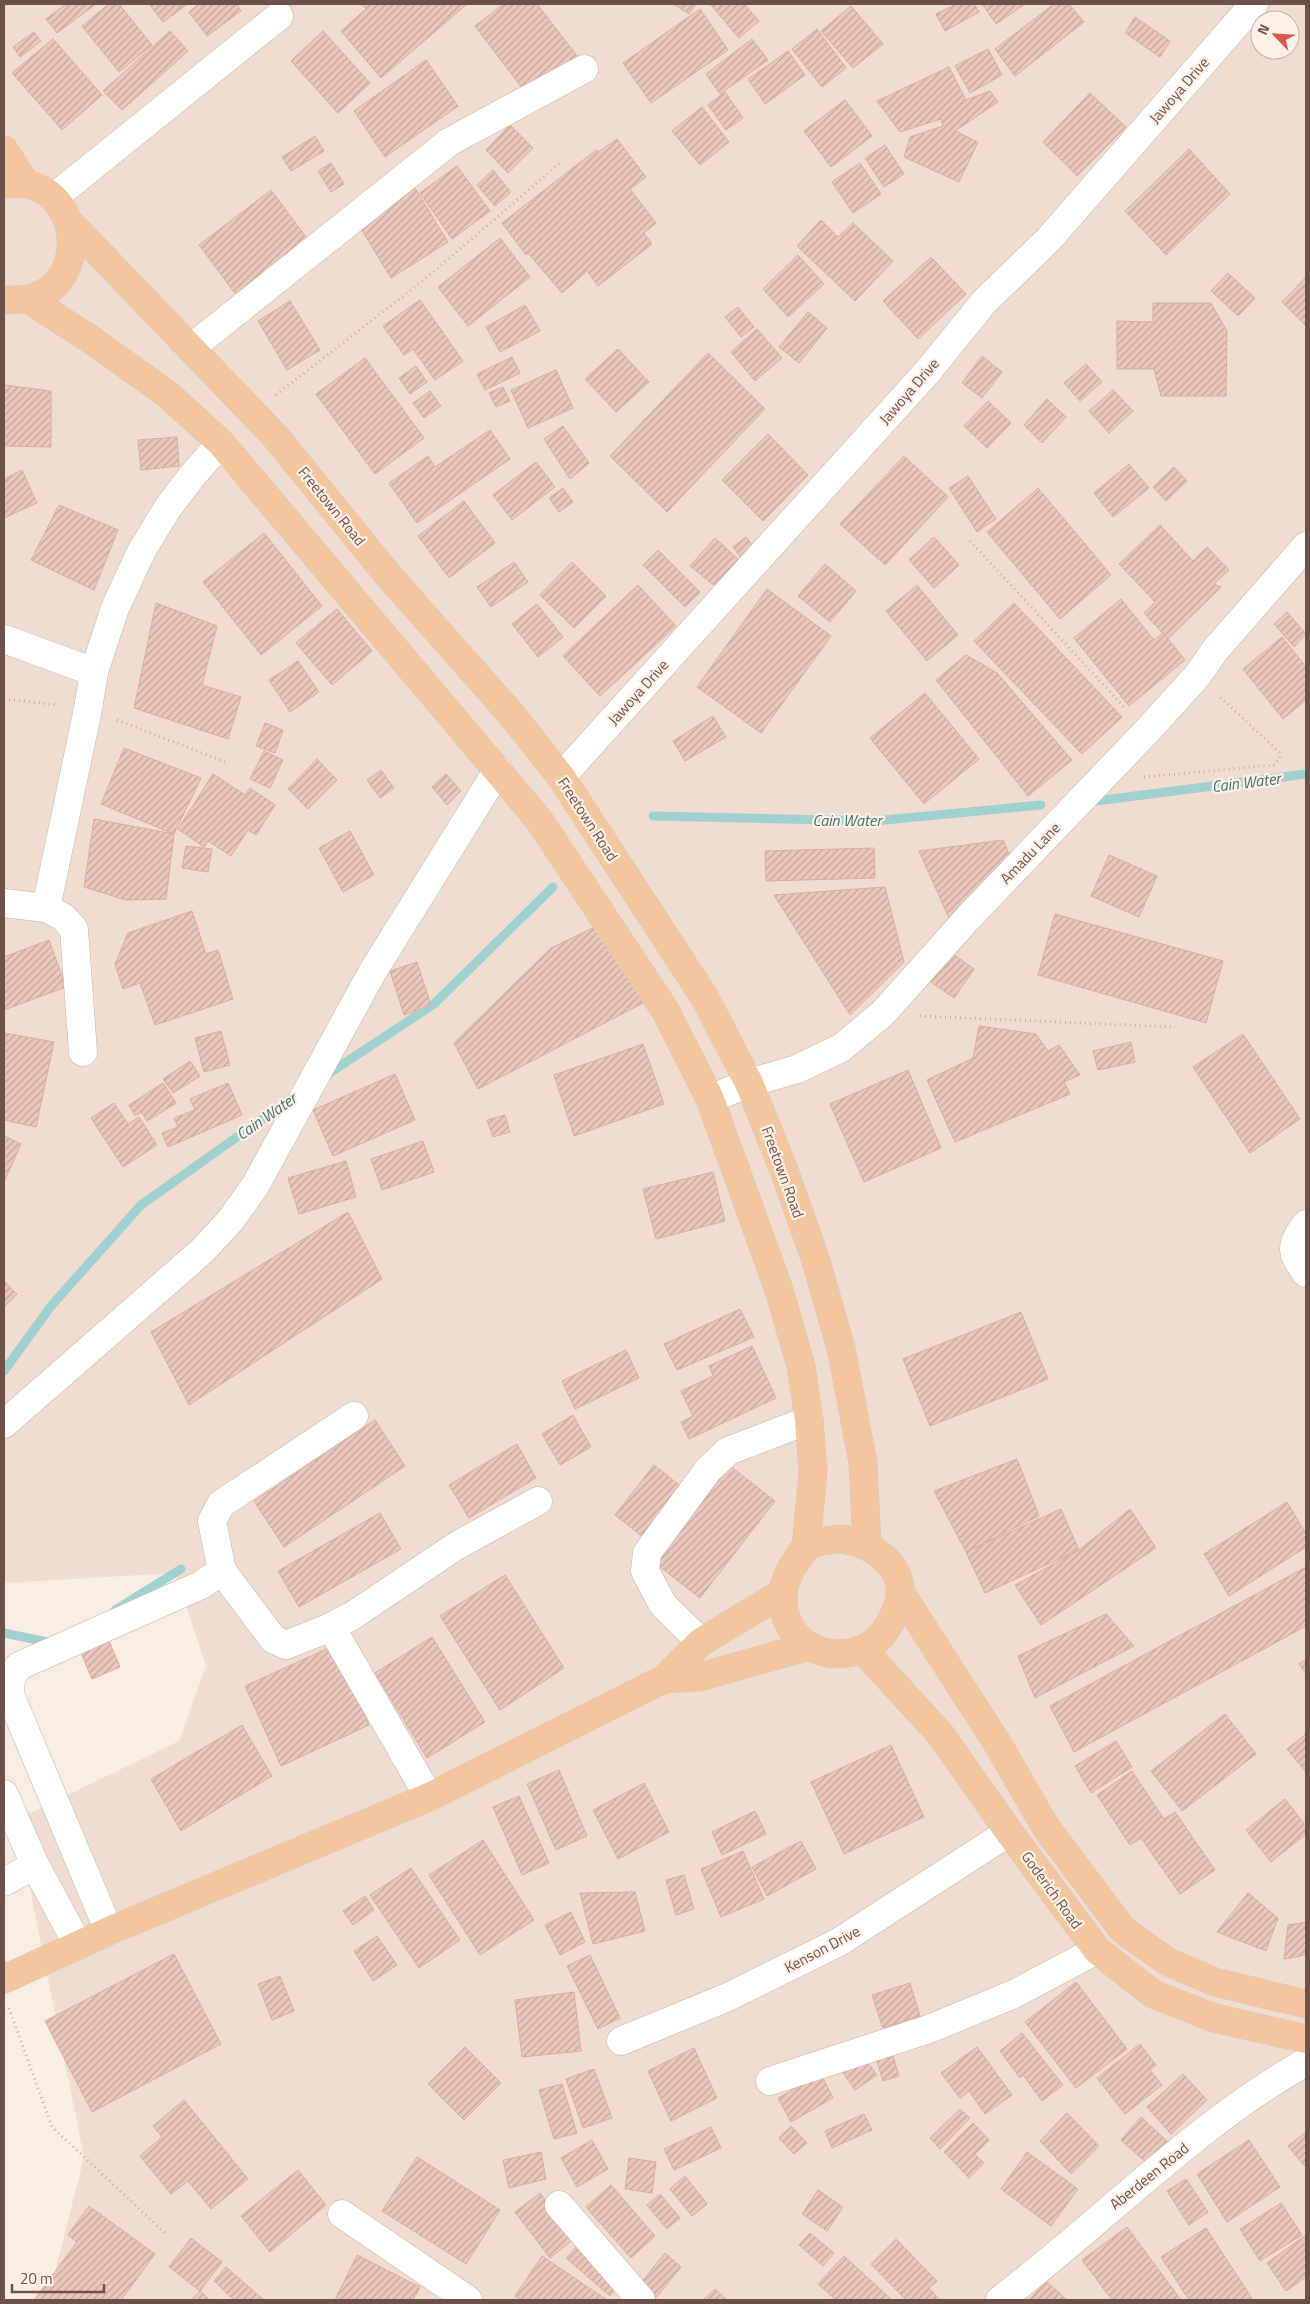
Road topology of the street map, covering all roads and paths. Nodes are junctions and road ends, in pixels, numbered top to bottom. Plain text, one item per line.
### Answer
1 (1247, 6) edge
2 (279, 16) dead end
3 (584, 69) dead end
4 (4, 150) edge
5 (560, 163) dead end
6 (15, 184) edge
7 (53, 198) junction
8 (70, 223) junction
9 (16, 299) edge
10 (191, 348) junction
11 (252, 413) junction
12 (221, 443) junction
13 (970, 541) dead end
14 (1306, 546) edge
15 (4, 639) edge
16 (94, 672) junction
17 (1197, 676) junction
18 (1147, 731) junction
19 (498, 770) junction
20 (561, 776) junction
21 (1098, 782) junction
22 (4, 903) edge
23 (46, 908) junction
24 (882, 1014) junction
25 (1175, 1027) dead end
26 (83, 1052) dead end
27 (749, 1083) junction
28 (710, 1099) junction
29 (1306, 1224) edge
30 (1306, 1273) edge
31 (354, 1416) dead end
32 (809, 1420) junction
33 (4, 1424) edge
34 (538, 1501) dead end
35 (867, 1546) junction
36 (806, 1547) junction
37 (222, 1571) junction
38 (782, 1593) junction
39 (902, 1596) junction
40 (332, 1627) junction
41 (701, 1642) junction
42 (809, 1646) junction
43 (863, 1650) junction
44 (664, 1679) junction
45 (4, 1794) edge
46 (429, 1797) junction
47 (1009, 1832) junction
48 (35, 1865) junction
49 (4, 1882) edge
50 (109, 1931) junction
51 (78, 1945) junction
52 (1097, 1950) junction
53 (5, 1990) edge
54 (1306, 2004) edge
55 (1306, 2039) edge
56 (621, 2041) dead end
57 (1306, 2062) edge
58 (770, 2081) dead end
59 (559, 2205) dead end
60 (342, 2214) dead end
61 (166, 2234) dead end
62 (468, 2300) edge
63 (642, 2300) edge
64 (1000, 2300) edge

1 - 20 street, Jawoya Drive
2 - 7 street
3 - 10 street
4 - 6 main road
5 - 11 path
6 - 7 main road
7 - 8 main road, Freetown Road
8 - 9 main road
8 - 10 main road, Freetown Road
9 - 12 main road
10 - 11 main road, Freetown Road
11 - 20 main road, Freetown Road
12 - 16 street
12 - 19 main road
13 - 18 path
14 - 17 street, Amadu Lane
15 - 16 street
16 - 23 street
17 - 18 street, Amadu Lane
17 - 21 path
18 - 21 street, Amadu Lane
19 - 28 main road
19 - 33 street
20 - 27 main road, Freetown Road
21 - 24 street, Amadu Lane
22 - 23 street
23 - 26 street
24 - 25 path
24 - 27 street, Amadu Lane
27 - 28 street, Amadu Lane
27 - 35 main road, Freetown Road
28 - 32 main road
29 - 30 street
31 - 37 street
32 - 36 main road
32 - 41 street
34 - 40 street
35 - 36 main road
35 - 39 main road
36 - 38 main road
37 - 40 street
37 - 50 street
38 - 41 main road
38 - 42 main road
39 - 43 main road
39 - 54 main road
40 - 46 street
41 - 44 main road
42 - 43 main road
42 - 44 main road
43 - 47 main road, Goderich Road
44 - 46 main road
45 - 48 street
46 - 50 main road
47 - 52 main road, Goderich Road
47 - 56 street, Kenson Drive
48 - 49 street
48 - 51 street
50 - 51 main road
51 - 53 main road
52 - 55 main road, Goderich Road
52 - 58 street
53 - 61 path
57 - 64 street, Aberdeen Road
59 - 63 street
60 - 62 street

